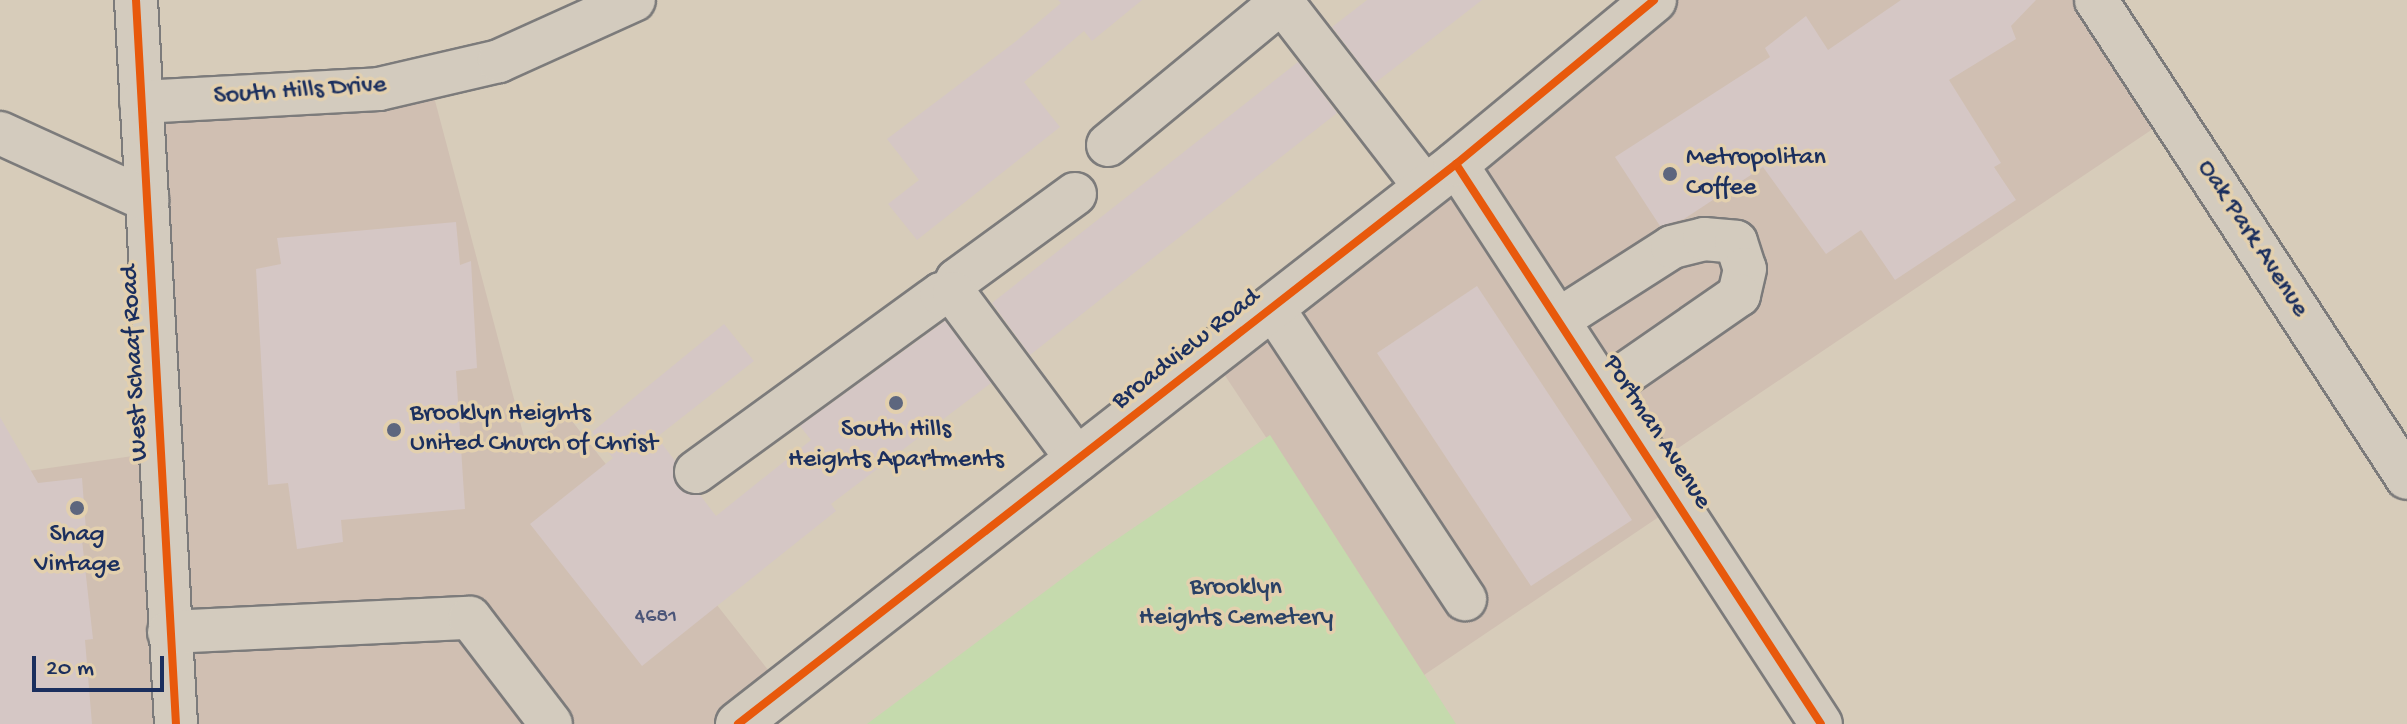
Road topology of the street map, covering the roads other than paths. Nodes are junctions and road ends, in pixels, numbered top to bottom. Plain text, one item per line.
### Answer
1 (136, 0) edge
2 (634, 0) edge
3 (1654, 0) edge
4 (2096, 0) edge
5 (1283, 1) edge
6 (141, 102) junction
7 (0, 133) edge
8 (1108, 145) dead end
9 (1441, 176) junction
10 (1075, 194) dead end
11 (147, 200) junction
12 (954, 293) junction
13 (1273, 308) junction
14 (1558, 320) junction
15 (1603, 389) junction
16 (1078, 460) junction
17 (696, 472) dead end
18 (2407, 478) edge
19 (1465, 599) dead end
20 (169, 632) junction
21 (176, 724) edge
22 (551, 724) edge
23 (738, 724) edge
24 (1821, 724) edge

1 - 6 street, West Schaaf Road
2 - 6 street, South Hills Drive
3 - 9 main road, Broadview Road
4 - 18 street, Oak Park Avenue
5 - 8 street
5 - 9 street, Portman Avenue
6 - 11 street, West Schaaf Road
7 - 11 street
9 - 13 main road, Broadview Road
9 - 14 street, Portman Avenue
10 - 12 street
11 - 20 street, West Schaaf Road
12 - 16 street
12 - 17 street
13 - 16 main road, Broadview Road
13 - 19 street
14 - 15 street, Portman Avenue
14 - 15 street
15 - 24 street, Portman Avenue
16 - 23 main road, Broadview Road
20 - 21 street, West Schaaf Road
20 - 22 street

